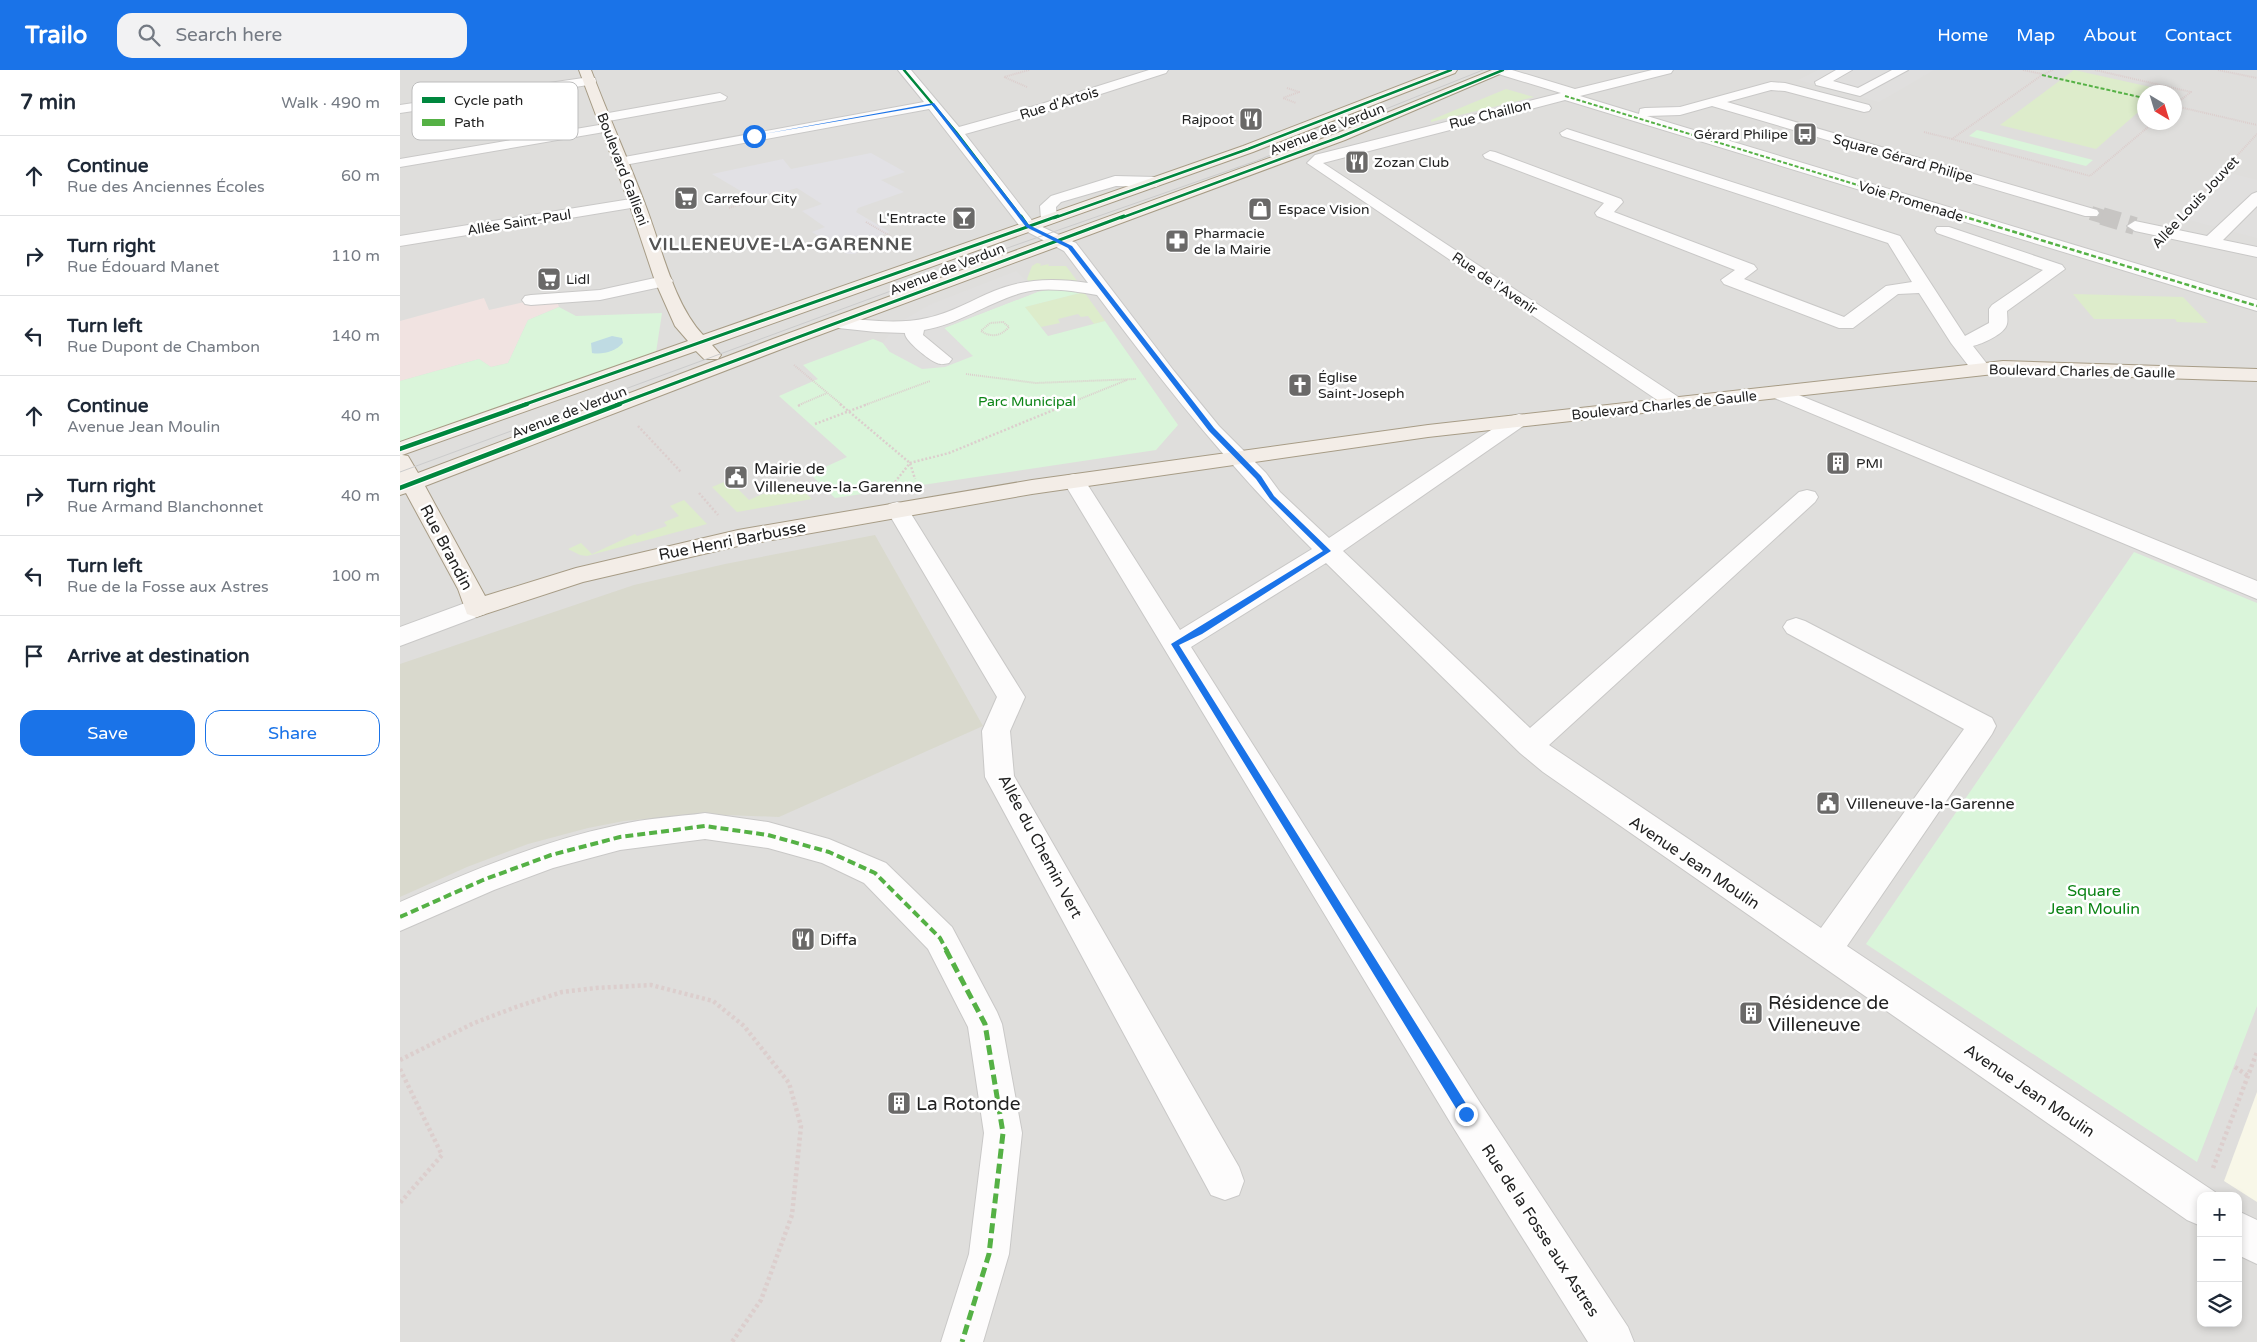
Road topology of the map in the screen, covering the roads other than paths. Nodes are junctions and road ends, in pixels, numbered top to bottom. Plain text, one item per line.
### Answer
1 (904, 70) edge
2 (1162, 70) edge
3 (1451, 70) edge
4 (1501, 70) edge
5 (1667, 70) edge
6 (1846, 70) edge
7 (1902, 70) edge
8 (587, 75) edge
9 (547, 82) edge
10 (1821, 82) junction
11 (1805, 92) junction
12 (1571, 94) junction
13 (720, 97) dead end
14 (1535, 103) junction
15 (1714, 103) junction
16 (933, 104) junction
17 (1864, 108) dead end
18 (1680, 111) junction
19 (1709, 120) dead end
20 (604, 123) junction
21 (578, 128) edge
22 (1622, 130) dead end
23 (956, 132) junction
24 (1567, 133) dead end
25 (517, 140) edge
26 (1490, 155) dead end
27 (619, 162) junction
28 (400, 163) edge
29 (1314, 163) joint
30 (1156, 182) joint
31 (2257, 197) edge
32 (637, 203) junction
33 (2091, 213) tunnel mouth
34 (1049, 219) joint
35 (1928, 225) dead end
36 (1028, 226) junction
37 (2135, 226) tunnel mouth
38 (1058, 240) junction
39 (400, 242) edge
40 (2211, 242) junction
41 (2257, 252) edge
42 (664, 281) junction
43 (1924, 288) junction
44 (1104, 291) junction
45 (531, 300) dead end
46 (2257, 306) edge
47 (836, 322) junction
48 (916, 326) junction
49 (699, 343) junction
50 (1960, 343) junction
51 (942, 360) road end
52 (723, 366) junction
53 (1980, 370) junction
54 (2257, 376) edge
55 (1779, 393) junction
56 (1676, 404) junction
57 (1519, 420) junction
58 (400, 449) edge
59 (1240, 458) junction
60 (400, 461) edge
61 (1074, 481) junction
62 (407, 486) edge
63 (1807, 497) dead end
64 (897, 509) junction
65 (1327, 551) junction
66 (2257, 591) edge
67 (476, 608) junction
68 (1796, 627) dead end
69 (400, 637) edge
70 (1174, 644) junction
71 (1530, 745) junction
72 (400, 917) edge
73 (1825, 950) junction
74 (1225, 1181) dead end
75 (2197, 1203) edge
76 (2242, 1234) edge
77 (2257, 1244) edge
78 (962, 1342) edge
79 (1613, 1342) edge

1 - 16 street
2 - 23 street, Rue d'Artois
3 - 30 main road, Avenue de Verdun
4 - 12 street, Voie Promenade
4 - 38 main road, Avenue de Verdun
5 - 12 street, Rue Chaillon
6 - 10 street
7 - 10 street
8 - 9 street
8 - 20 main road, Boulevard Gallieni
10 - 11 street
11 - 15 street
11 - 17 street
12 - 14 street, Rue Chaillon
12 - 18 street
12 - 46 street, Voie Promenade
13 - 20 street
14 - 22 street
14 - 29 street, Rue Chaillon
15 - 18 street
15 - 33 street, Square Gérard Philipe
16 - 23 street
16 - 27 street
18 - 19 street
20 - 21 street
20 - 27 main road, Boulevard Gallieni
23 - 36 street
24 - 43 street
25 - 28 street
26 - 43 street
27 - 32 main road, Boulevard Gallieni
29 - 56 street, Rue de l'Avenir
30 - 34 street
31 - 40 street
32 - 39 street, Allée Saint-Paul
32 - 42 main road, Boulevard Gallieni
34 - 36 main road, Avenue de Verdun
35 - 50 street
36 - 38 street, Avenue Jean Moulin
36 - 49 main road, Avenue de Verdun
37 - 40 street
38 - 44 street, Avenue Jean Moulin
38 - 47 main road, Avenue de Verdun
40 - 41 street
42 - 45 street
42 - 49 main road, Boulevard Gallieni
43 - 50 street
44 - 48 street
44 - 59 street, Avenue Jean Moulin
47 - 48 street
47 - 52 main road, Avenue de Verdun
48 - 51 street
49 - 52 main road, Boulevard Gallieni
49 - 58 main road, Avenue de Verdun
50 - 53 street
52 - 62 main road, Avenue de Verdun
53 - 54 main road, Boulevard Charles de Gaulle
53 - 55 main road, Boulevard Charles de Gaulle
55 - 56 main road, Boulevard Charles de Gaulle
55 - 66 street
56 - 57 main road, Boulevard Charles de Gaulle
57 - 59 main road, Boulevard Charles de Gaulle
57 - 65 street
59 - 61 main road, Boulevard Charles de Gaulle
59 - 65 street, Avenue Jean Moulin
60 - 62 main road, Rue Brandin
61 - 64 main road, Rue Henri Barbusse
61 - 70 street, Rue de la Fosse aux Astres
62 - 67 main road, Rue Brandin
63 - 71 street
64 - 67 main road, Rue Henri Barbusse
64 - 74 street, Allée du Chemin Vert
65 - 70 street
65 - 71 street, Avenue Jean Moulin
67 - 69 street, Rue Henri Barbusse
68 - 73 street
70 - 79 street, Rue de la Fosse aux Astres
71 - 73 street, Avenue Jean Moulin
72 - 78 street
73 - 75 street, Avenue Jean Moulin
76 - 77 street

